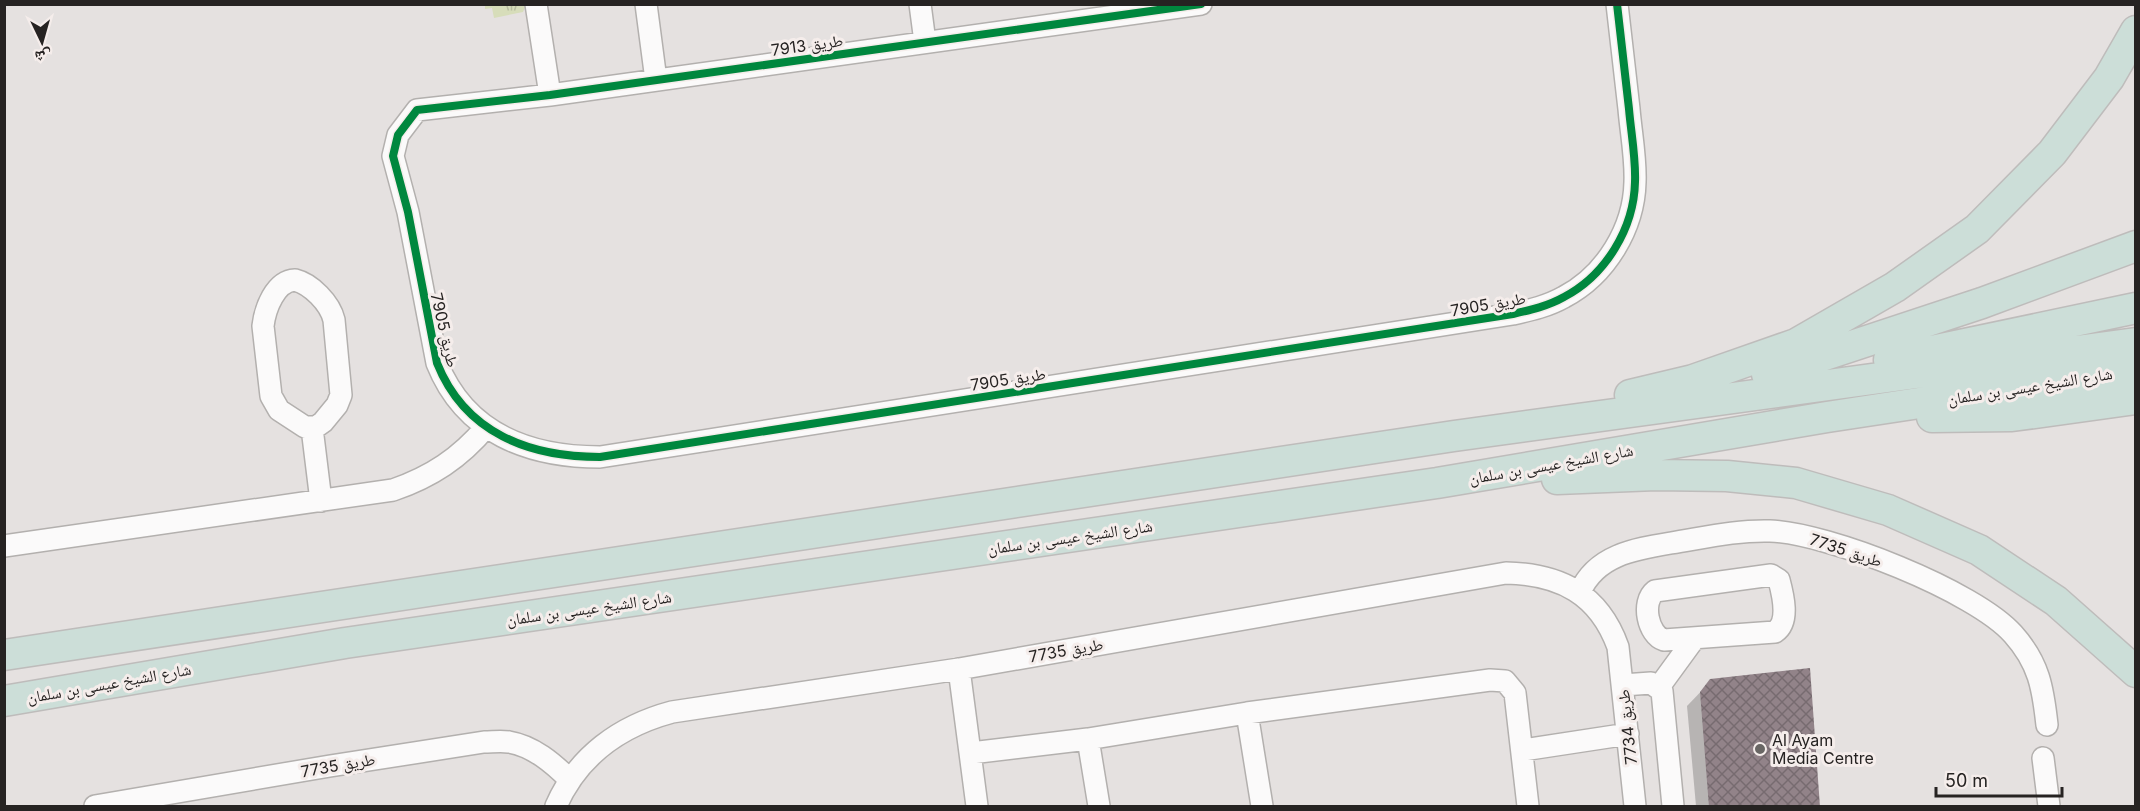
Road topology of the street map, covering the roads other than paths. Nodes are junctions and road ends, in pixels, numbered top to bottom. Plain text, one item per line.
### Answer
1 (536, 4) edge
2 (646, 4) edge
3 (920, 4) edge
4 (1201, 4) edge
5 (1617, 4) edge
6 (2136, 31) edge
7 (925, 42) junction
8 (656, 80) junction
9 (550, 95) junction
10 (417, 111) joint
11 (2136, 246) edge
12 (2136, 308) edge
13 (2136, 343) edge
14 (2136, 370) edge
15 (2136, 399) edge
16 (1692, 404) junction
17 (1636, 411) junction
18 (1827, 417) junction
19 (486, 427) junction
20 (312, 428) junction
21 (1454, 436) junction
22 (1437, 483) junction
23 (321, 501) junction
24 (4, 546) edge
25 (1580, 592) junction
26 (1654, 635) junction
27 (1694, 639) junction
28 (1617, 643) junction
29 (4, 655) edge
30 (959, 669) junction
31 (2136, 672) edge
32 (1623, 685) junction
33 (1659, 687) junction
34 (4, 701) edge
35 (1247, 713) junction
36 (2048, 725) dead end
37 (1628, 734) junction
38 (1088, 739) junction
39 (1523, 750) junction
40 (971, 753) junction
41 (2043, 758) dead end
42 (570, 780) junction
43 (95, 807) edge
44 (556, 807) edge
45 (977, 807) edge
46 (1099, 807) edge
47 (1262, 807) edge
48 (1528, 807) edge
49 (1635, 807) edge
50 (1673, 807) edge
51 (2049, 807) edge

1 - 9 street
2 - 8 street
3 - 7 street
4 - 7 street, طريق 7913
5 - 19 street, طريق 7905
6 - 21 highway
7 - 8 street, طريق 7913
8 - 9 street, طريق 7913
9 - 10 street, طريق 7913
10 - 19 street, طريق 7905
11 - 17 highway
12 - 16 highway
13 - 16 highway, شارع الشيخ عيسى بن سلمان
14 - 18 highway, شارع الشيخ عيسى بن سلمان
15 - 18 highway
16 - 17 highway, شارع الشيخ عيسى بن سلمان
17 - 21 highway, شارع الشيخ عيسى بن سلمان
18 - 22 highway, شارع الشيخ عيسى بن سلمان
19 - 23 street
20 - 20 street
20 - 23 street
21 - 29 highway, شارع الشيخ عيسى بن سلمان
22 - 31 highway
22 - 34 highway, شارع الشيخ عيسى بن سلمان
23 - 24 street
25 - 28 street, طريق 7735
25 - 30 street, طريق 7735
25 - 36 street, طريق 7735
26 - 27 street
26 - 27 street
26 - 28 street
27 - 33 street
28 - 32 street, طريق 7734
30 - 40 street
30 - 42 street, طريق 7735
32 - 33 street
32 - 37 street, طريق 7734
33 - 50 street
35 - 38 street
35 - 39 street
35 - 47 street
37 - 39 street
37 - 49 street, طريق 7734
38 - 40 street
38 - 46 street
39 - 48 street
40 - 45 street
41 - 51 street
42 - 43 street, طريق 7735
42 - 44 street, طريق 7735

